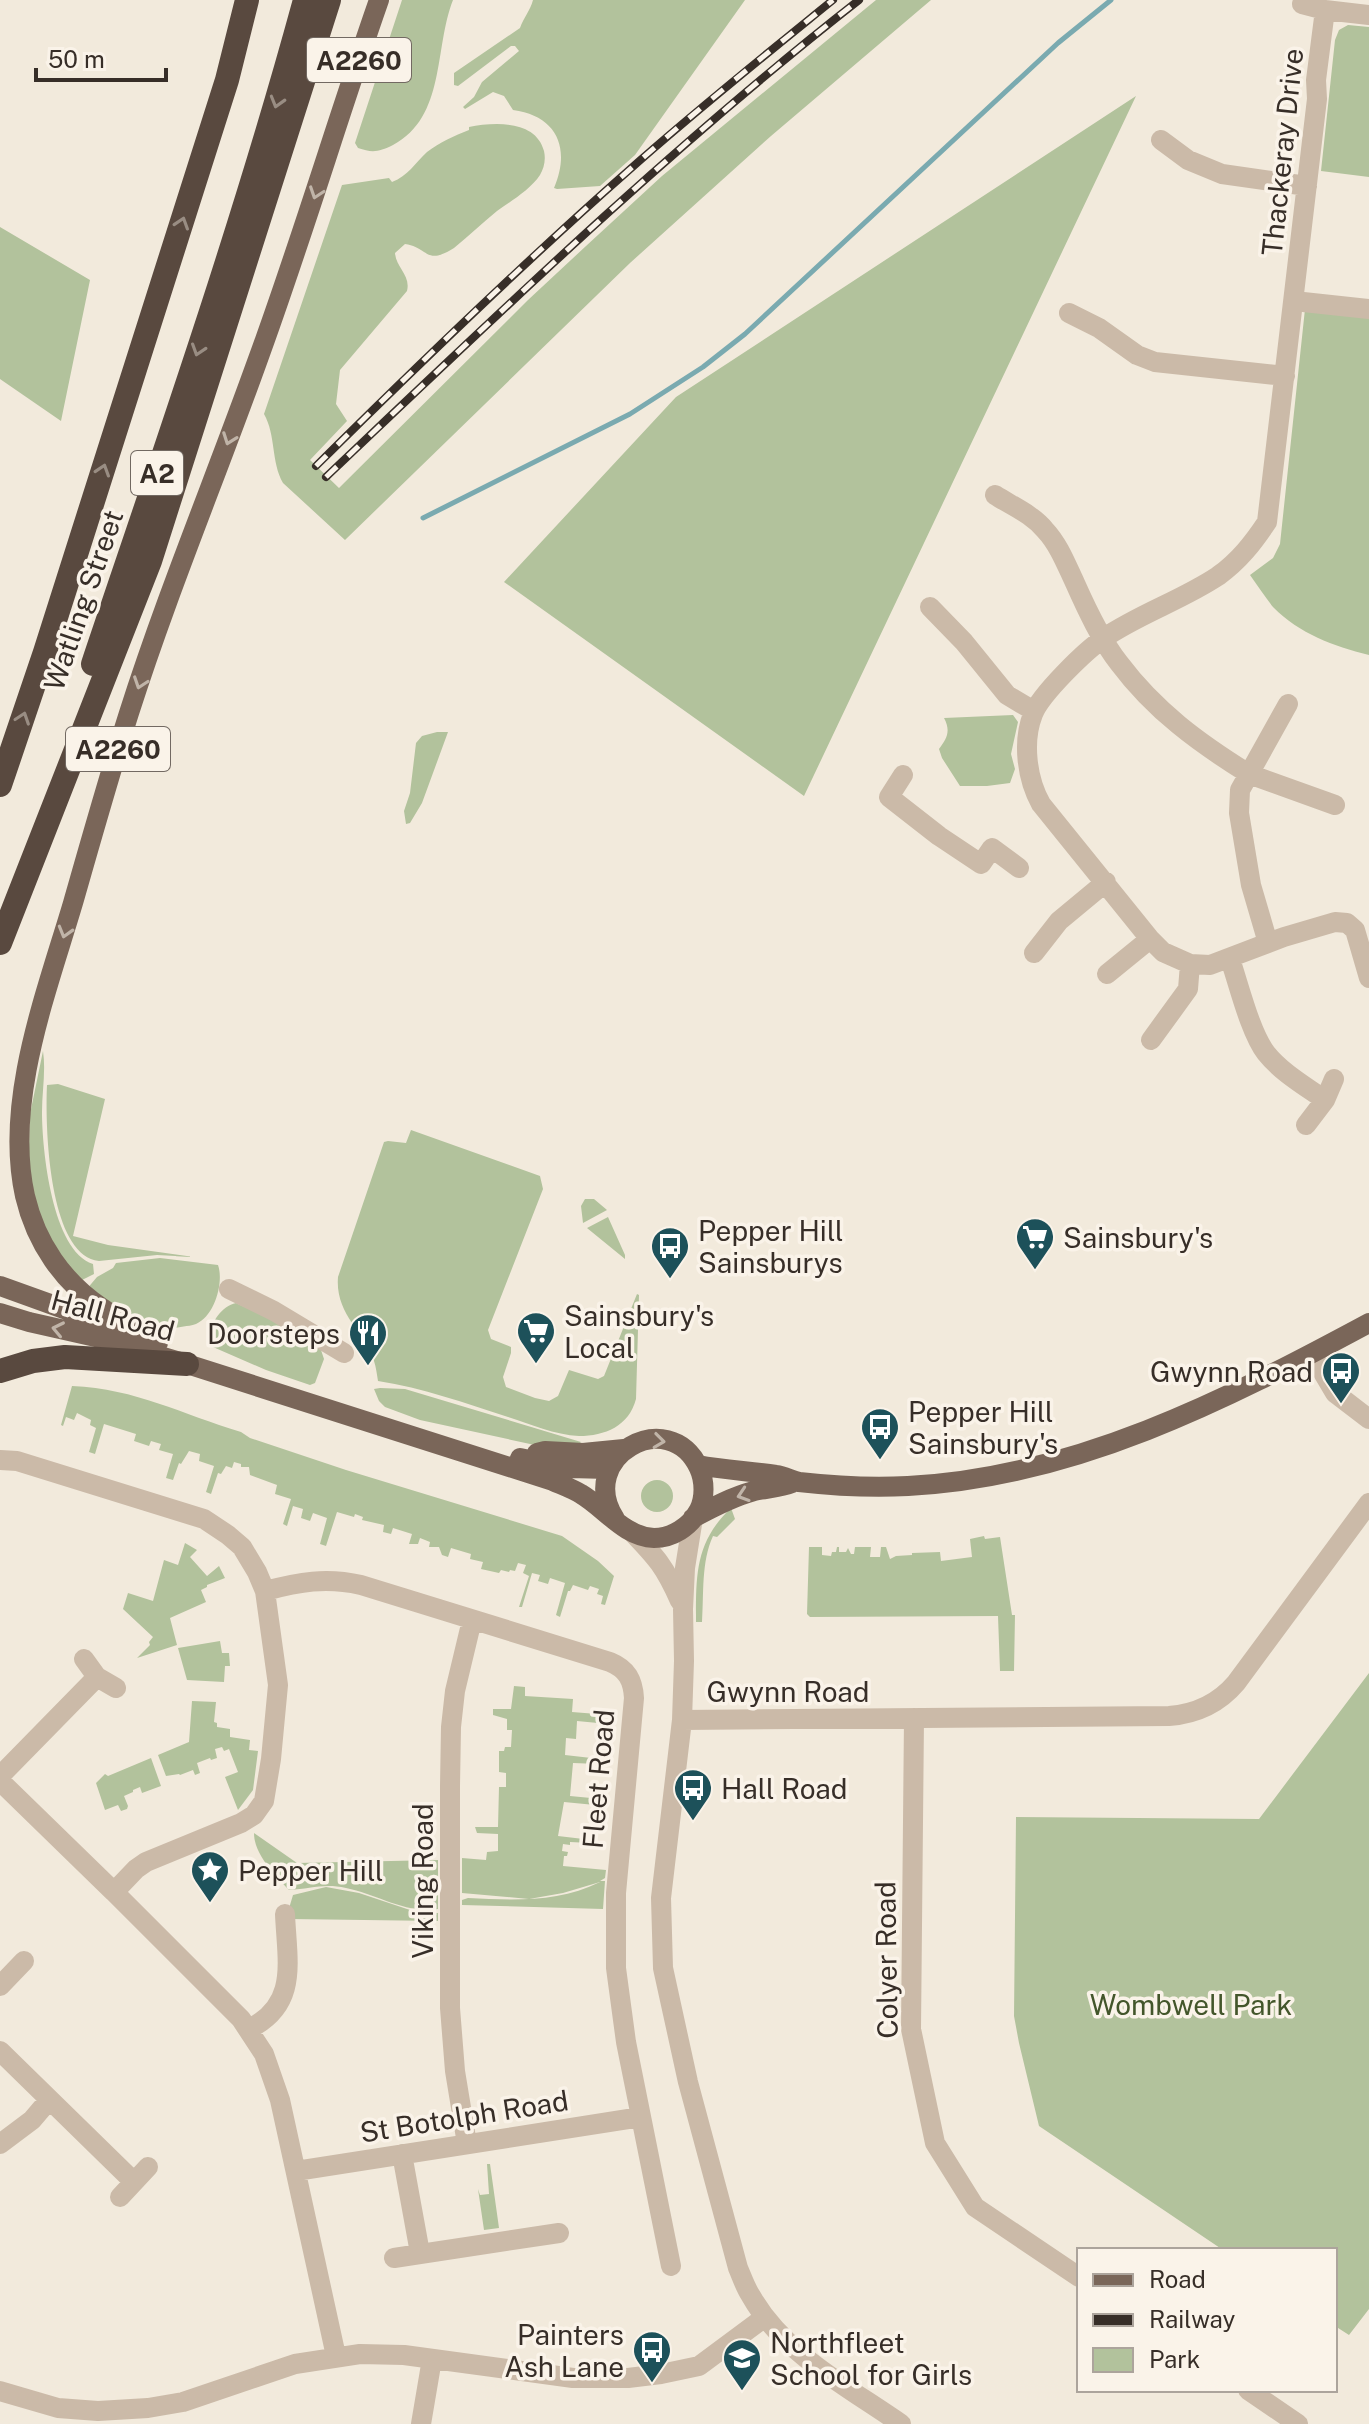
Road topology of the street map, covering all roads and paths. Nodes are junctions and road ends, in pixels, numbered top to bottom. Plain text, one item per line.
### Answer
1 (247, 0) edge
2 (305, 0) edge
3 (329, 0) edge
4 (342, 0) edge
5 (379, 0) edge
6 (1302, 4) dead end
7 (1325, 10) junction
8 (1369, 15) edge
9 (1161, 140) dead end
10 (1307, 186) junction
11 (1294, 301) junction
12 (1369, 309) edge
13 (1069, 313) dead end
14 (1285, 376) junction
15 (995, 495) dead end
16 (134, 603) junction
17 (930, 607) dead end
18 (1103, 639) junction
19 (1288, 704) dead end
20 (1034, 711) junction
21 (1249, 774) junction
22 (903, 775) dead end
23 (0, 785) edge
24 (1335, 805) dead end
25 (1019, 868) dead end
26 (1106, 882) junction
27 (1150, 939) junction
28 (0, 943) edge
29 (1268, 943) junction
30 (1034, 953) dead end
31 (1230, 959) junction
32 (1190, 964) junction
33 (1107, 974) dead end
34 (1369, 978) edge
35 (1151, 1040) dead end
36 (1334, 1079) dead end
37 (1325, 1100) junction
38 (1306, 1125) dead end
39 (0, 1286) edge
40 (229, 1289) dead end
41 (0, 1313) edge
42 (1369, 1323) edge
43 (158, 1343) junction
44 (344, 1353) dead end
45 (1312, 1354) junction
46 (187, 1364) junction
47 (0, 1371) edge
48 (1369, 1419) edge
49 (624, 1449) junction
50 (522, 1459) junction
51 (0, 1460) edge
52 (698, 1465) junction
53 (608, 1469) junction
54 (796, 1481) junction
55 (1369, 1503) edge
56 (693, 1518) junction
57 (615, 1519) junction
58 (632, 1532) junction
59 (265, 1591) junction
60 (683, 1609) junction
61 (472, 1620) junction
62 (84, 1659) dead end
63 (97, 1677) junction
64 (116, 1688) dead end
65 (914, 1718) junction
66 (682, 1720) junction
67 (0, 1778) edge
68 (114, 1892) junction
69 (285, 1914) dead end
70 (24, 1961) dead end
71 (0, 1986) edge
72 (249, 2029) junction
73 (0, 2051) edge
74 (49, 2100) junction
75 (641, 2117) junction
76 (0, 2144) edge
77 (467, 2144) junction
78 (402, 2154) junction
79 (296, 2171) junction
80 (134, 2182) dead end
81 (559, 2233) dead end
82 (420, 2253) junction
83 (394, 2258) dead end
84 (671, 2266) dead end
85 (1077, 2276) edge
86 (765, 2317) junction
87 (336, 2356) junction
88 (432, 2359) junction
89 (0, 2391) edge
90 (1251, 2392) edge
91 (421, 2424) edge
92 (901, 2424) edge
93 (1298, 2424) edge

23 -> 1 highway, Watling Street / A2
2 -> 28 highway, Watling Street / A2
3 - 16 highway
4 - 16 highway
5 -> 43 main road, A2260
6 - 7 street
7 - 8 street
7 - 10 street, Thackeray Drive
9 - 10 street
10 - 11 street, Thackeray Drive
11 - 12 street
11 - 14 street, Thackeray Drive
13 - 14 street
14 - 18 street, Thackeray Drive
15 - 18 street
16 - 28 highway
17 - 20 street
18 - 20 street, Thackeray Drive
18 - 21 street
19 - 21 street
20 - 26 street
21 - 24 street
21 - 29 street
22 - 25 street
26 - 27 street
26 - 30 street
27 - 32 street
27 - 33 street
29 - 31 street
29 - 34 street
31 - 32 street
31 - 37 street
32 - 35 street
36 - 37 street
37 - 38 street
39 - 43 main road, Hall Road
40 - 44 street
46 -> 41 main road, Hall Road
42 - 45 main road
43 - 50 main road, Hall Road
45 - 48 street
45 - 54 main road
46 - 47 highway
46 - 57 main road, Hall Road
49 - 50 main road, Hall Road
49 -> 52 main road, Hall Road
49 - 53 main road
50 - 53 main road, Hall Road
51 - 59 street
52 - 54 main road
52 - 56 main road, Hall Road
53 - 57 main road
54 -> 56 main road
55 - 65 street, Gwynn Road
56 - 58 main road
56 - 60 street, Hall Road
57 - 58 main road, Hall Road
58 - 60 street, Hall Road
59 - 61 street, Fleet Road
59 - 68 street
60 - 66 street, Hall Road
61 - 75 street, Fleet Road
61 - 77 street, Viking Road
62 - 63 street
63 - 64 street
63 - 67 street
65 - 66 street, Gwynn Road
65 - 85 street, Colyer Road
66 - 86 street, Hall Road
67 - 68 street
68 - 72 street
69 - 72 street
70 - 71 street
72 - 79 street
73 - 74 street
74 - 76 street
74 - 80 street
75 - 77 street, St Botolph Road
75 - 84 street, Fleet Road
77 - 78 street, St Botolph Road
78 - 79 street, St Botolph Road
78 - 82 street
79 - 87 street
81 - 82 street
82 - 83 street
86 - 88 street
86 - 92 street, Hall Road
87 - 88 street
87 - 89 street
88 - 91 street
90 - 93 street

